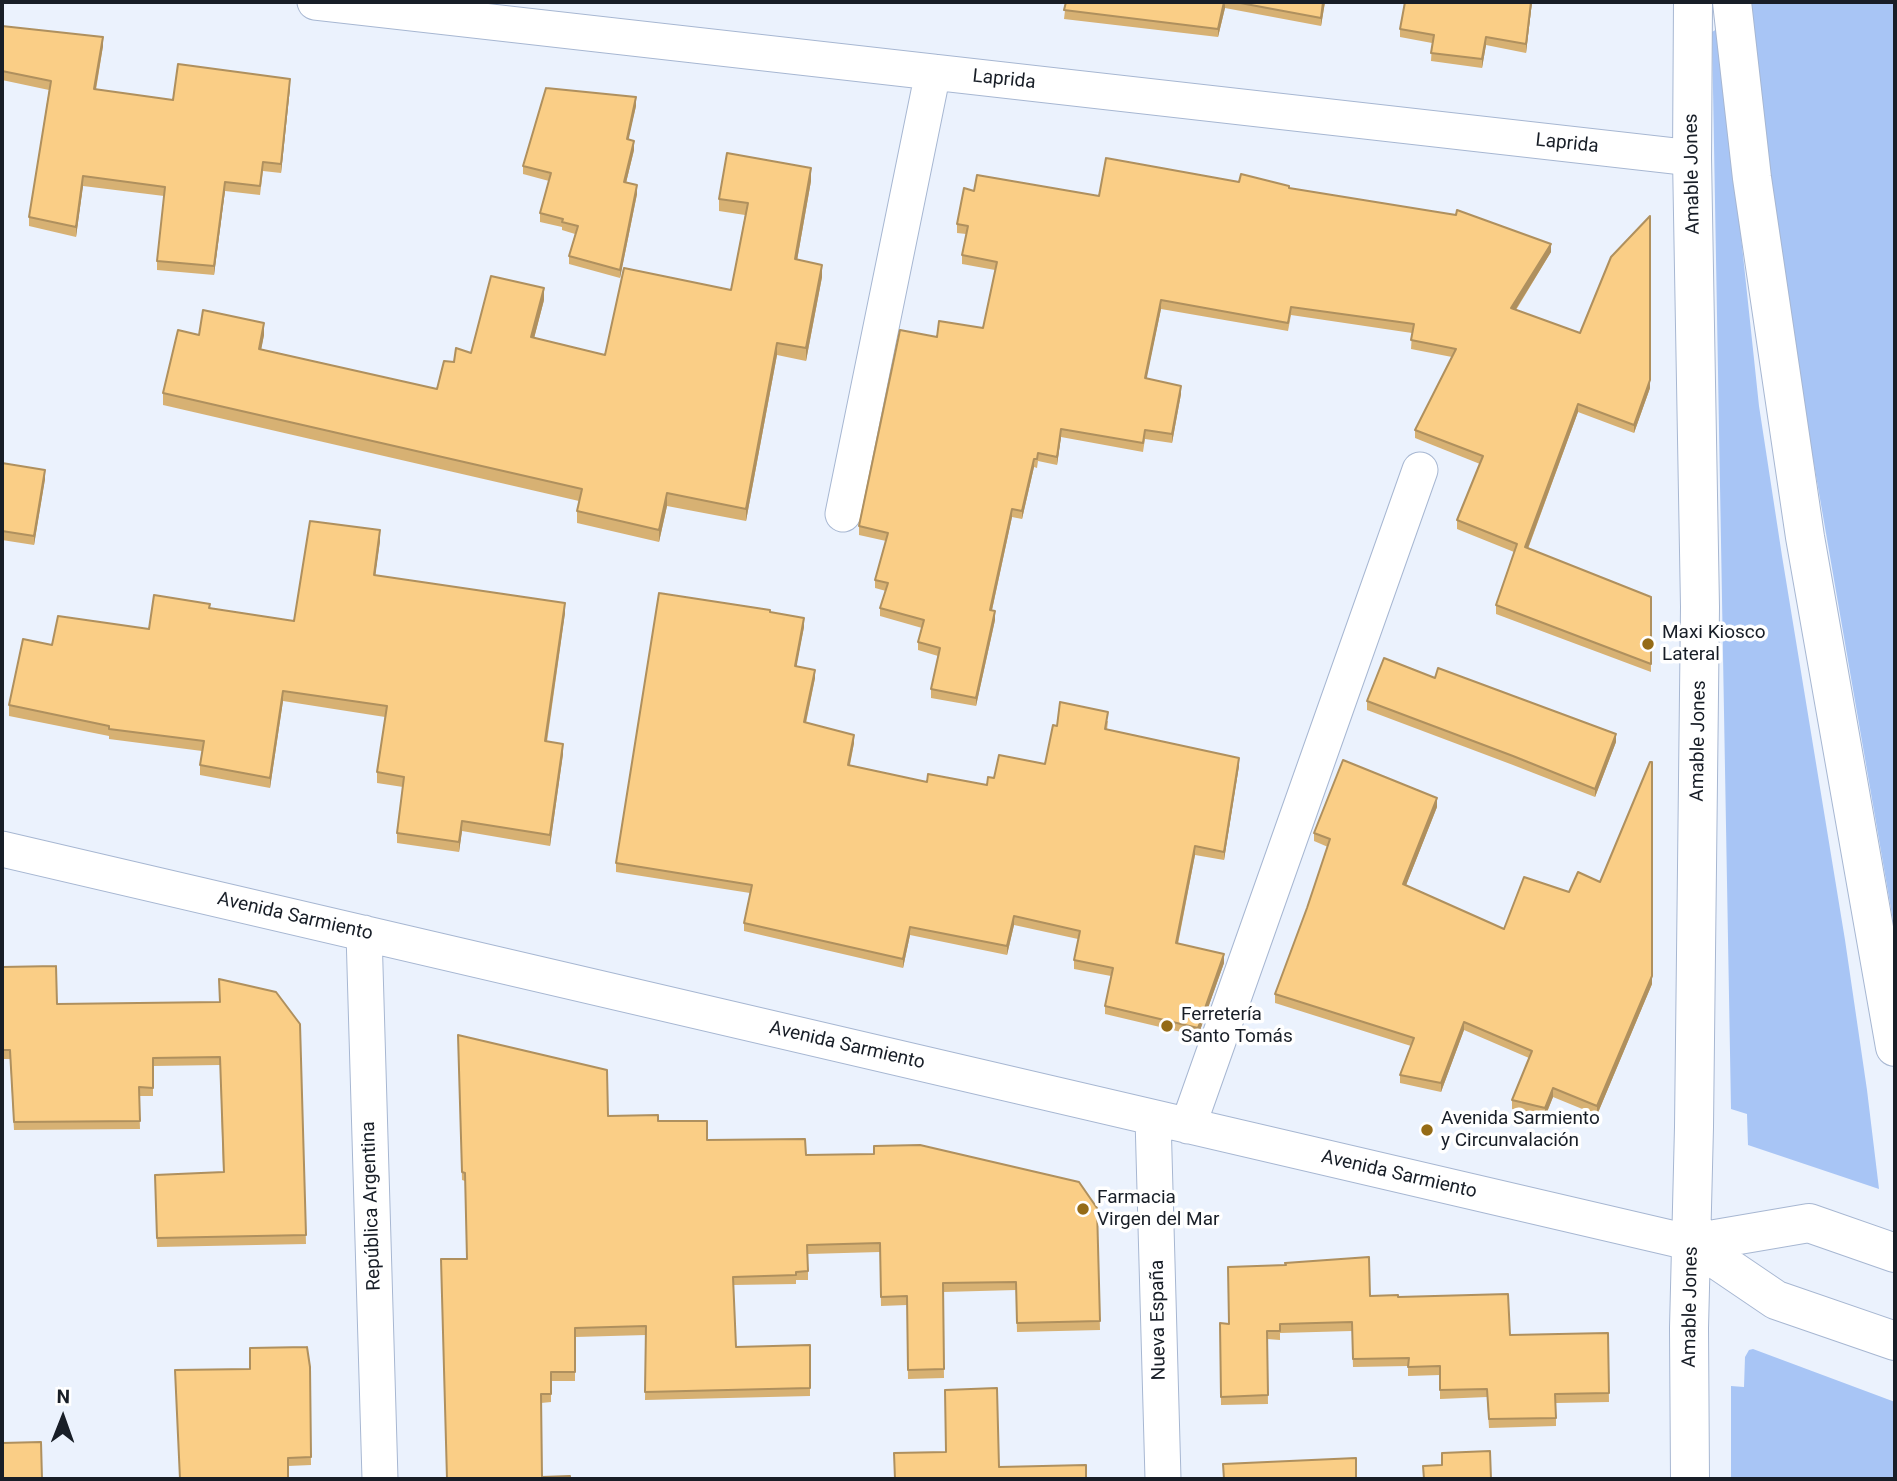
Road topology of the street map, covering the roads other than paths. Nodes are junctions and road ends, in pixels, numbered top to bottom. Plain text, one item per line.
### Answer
1 (315, 2) edge
2 (1693, 2) edge
3 (1732, 2) edge
4 (933, 72) junction
5 (1692, 158) junction
6 (1420, 470) dead end
7 (843, 514) dead end
8 (2, 849) edge
9 (364, 933) junction
10 (1895, 1047) edge
11 (1153, 1118) junction
12 (1188, 1126) junction
13 (1692, 1243) junction
14 (1895, 1253) edge
15 (1895, 1341) edge
16 (380, 1479) edge
17 (1163, 1479) edge
18 (1690, 1479) edge

1 - 4 street, Laprida
2 - 5 main road, Amable Jones
3 - 10 main road
4 - 5 street, Laprida
4 - 7 street
5 - 13 main road, Amable Jones
6 - 12 street
8 - 9 street, Avenida Sarmiento
9 - 11 street, Avenida Sarmiento
9 - 16 street, República Argentina
11 - 12 street, Avenida Sarmiento
11 - 17 street, Nueva España
12 - 13 street, Avenida Sarmiento
13 - 14 main road, Avenida Sarmiento
13 - 15 main road, Avenida Sarmiento
13 - 18 main road, Amable Jones

